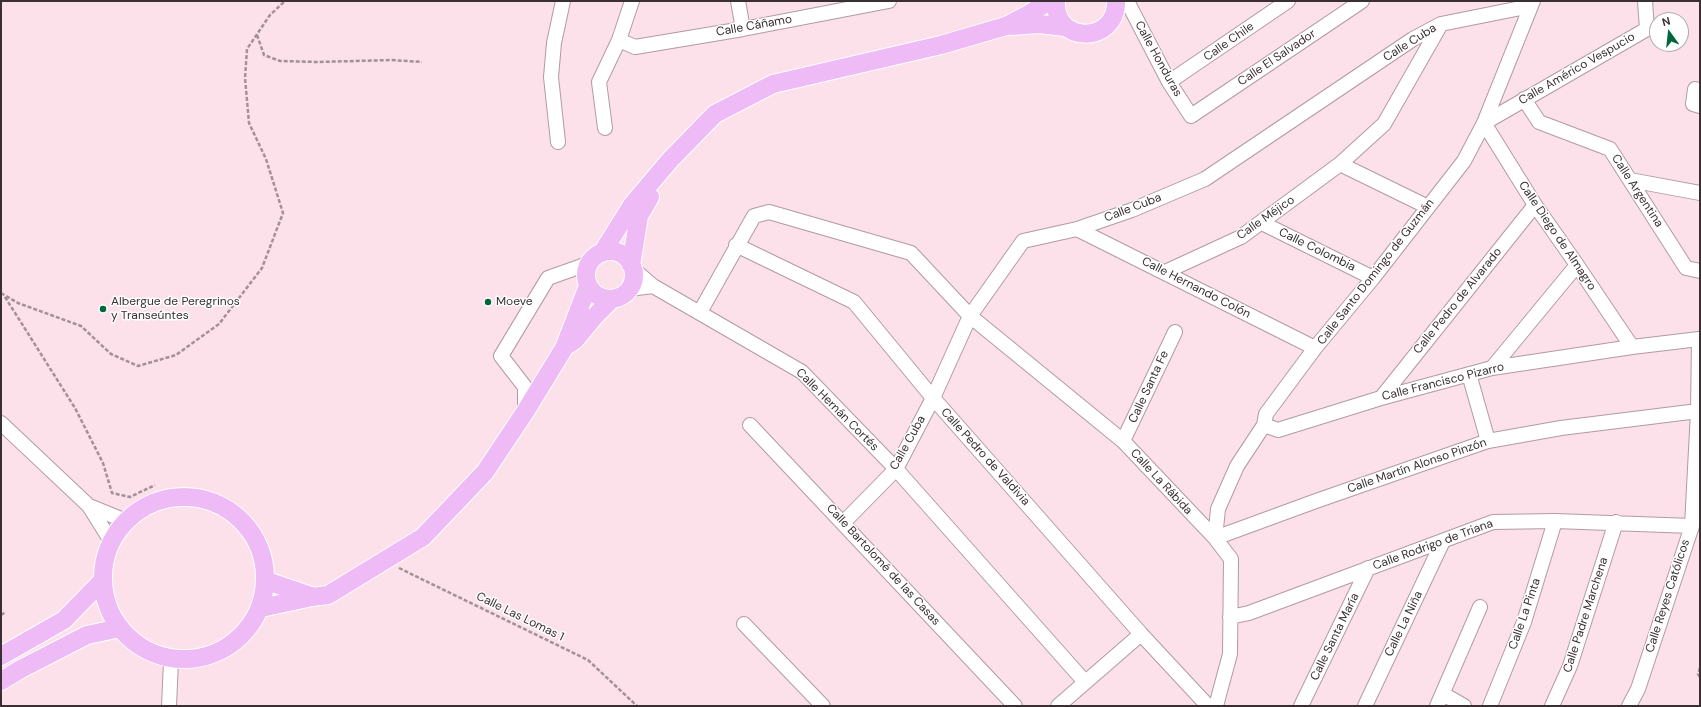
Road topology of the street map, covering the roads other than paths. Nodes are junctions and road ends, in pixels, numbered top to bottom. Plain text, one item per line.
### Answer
1 (563, 1) edge
2 (632, 1) edge
3 (738, 1) edge
4 (889, 1) edge
5 (1049, 1) edge
6 (1056, 1) edge
7 (1288, 1) edge
8 (1362, 1) edge
9 (1645, 1) edge
10 (1120, 2) edge
11 (1532, 4) edge
12 (1441, 24) junction
13 (1006, 26) junction
14 (1065, 26) junction
15 (743, 29) junction
16 (619, 40) junction
17 (1169, 82) junction
18 (1700, 90) edge
19 (1524, 99) junction
20 (1700, 106) edge
21 (1191, 116) joint
22 (1484, 123) junction
23 (605, 128) dead end
24 (558, 142) dead end
25 (670, 160) junction
26 (1340, 164) junction
27 (1630, 180) junction
28 (1700, 193) edge
29 (1535, 205) junction
30 (1428, 207) junction
31 (1262, 222) junction
32 (1077, 229) junction
33 (736, 245) junction
34 (596, 258) junction
35 (1577, 265) junction
36 (632, 266) junction
37 (1700, 271) edge
38 (1164, 272) junction
39 (1373, 278) junction
40 (588, 286) junction
41 (653, 286) junction
42 (629, 289) junction
43 (612, 298) junction
44 (700, 312) junction
45 (970, 316) junction
46 (1175, 332) dead end
47 (1699, 339) edge
48 (1632, 347) junction
49 (564, 348) junction
50 (1315, 348) junction
51 (1492, 368) junction
52 (1469, 374) junction
53 (933, 398) junction
54 (1381, 398) junction
55 (1698, 411) junction
56 (524, 412) junction
57 (1, 423) edge
58 (750, 425) dead end
59 (1264, 425) junction
60 (1123, 441) junction
61 (1488, 441) junction
62 (896, 469) junction
63 (89, 506) junction
64 (126, 521) junction
65 (1555, 521) junction
66 (844, 522) junction
67 (1616, 522) junction
68 (1692, 526) junction
69 (1215, 538) junction
70 (111, 541) junction
71 (1443, 541) junction
72 (1368, 568) junction
73 (266, 581) junction
74 (102, 582) junction
75 (312, 597) junction
76 (1480, 607) dead end
77 (261, 608) junction
78 (1230, 617) junction
79 (744, 624) dead end
80 (120, 628) junction
81 (1142, 634) junction
82 (1, 656) edge
83 (171, 661) junction
84 (1, 682) edge
85 (1085, 682) junction
86 (1440, 700) edge
87 (169, 706) edge
88 (823, 706) edge
89 (1015, 706) edge
90 (1058, 706) edge
91 (1208, 706) edge
92 (1216, 706) edge
93 (1301, 706) edge
94 (1364, 706) edge
95 (1464, 706) edge
96 (1490, 706) edge
97 (1552, 706) edge
98 (1629, 706) edge

1 - 24 street
2 - 16 street
3 - 15 street
4 - 15 street, Calle Cáñamo
5 - 13 main road
6 - 14 main road
7 - 17 street, Calle Chile
8 - 21 street, Calle El Salvador
9 - 19 street, Calle Américo Vespucio
10 - 14 main road
10 - 17 street, Calle Honduras
11 - 12 street, Calle Cuba
11 - 22 street, Calle Santo Domingo de Guzmán
12 - 26 street, Calle Méjico
12 - 32 street, Calle Cuba
13 - 14 main road
13 - 25 main road
15 - 16 street, Calle Cáñamo
16 - 23 street
17 - 21 street, Calle Honduras
18 - 20 street
19 - 22 street, Calle Américo Vespucio
19 - 27 street, Calle Argentina
22 - 29 street, Calle Diego de Almagro
22 - 30 street, Calle Santo Domingo de Guzmán
25 - 34 main road
25 - 36 main road
26 - 30 street
26 - 31 street, Calle Méjico
27 - 28 street
27 - 37 street, Calle Argentina
29 - 35 street, Calle Diego de Almagro
29 - 54 street, Calle Pedro de Alvarado
30 - 39 street, Calle Santo Domingo de Guzmán
31 - 38 street, Calle Méjico
31 - 39 street, Calle Colombia
32 - 38 street, Calle Hernando Colón
32 - 45 street, Calle Cuba
33 - 44 street, Calle La Rábida
33 - 45 street, Calle La Rábida
33 - 53 street, Calle Pedro de Valdivia
34 - 36 main road
34 - 40 main road
34 - 56 street
35 - 48 street, Calle Diego de Almagro
35 - 51 street
36 - 41 street, Calle Hernán Cortés
36 - 42 main road
38 - 50 street, Calle Hernando Colón
39 - 50 street, Calle Santo Domingo de Guzmán
40 - 43 main road
40 - 49 main road
41 - 42 street
41 - 44 street, Calle Hernán Cortés
42 - 43 main road
43 - 49 main road
44 - 62 street, Calle Hernán Cortés
45 - 53 street, Calle Cuba
45 - 60 street, Calle La Rábida
46 - 60 street, Calle Santa Fe
47 - 48 street, Calle Francisco Pizarro
47 - 55 street, Calle Reyes Católicos
48 - 51 street, Calle Francisco Pizarro
49 - 56 main road
50 - 59 street, Calle Santo Domingo de Guzmán
51 - 52 street, Calle Francisco Pizarro
52 - 54 street, Calle Francisco Pizarro
52 - 61 street
53 - 62 street, Calle Cuba
53 - 81 street, Calle Pedro de Valdivia
54 - 59 street, Calle Francisco Pizarro
55 - 61 street, Calle Martín Alonso Pinzón
55 - 68 street, Calle Reyes Católicos
56 - 75 main road
57 - 63 street
58 - 66 street, Calle Bartolomé de las Casas
59 - 69 street, Calle Santo Domingo de Guzmán
60 - 69 street, Calle La Rábida
61 - 69 street, Calle Martín Alonso Pinzón
62 - 66 street, Calle Cuba
62 - 85 street, Calle Hernán Cortés
63 - 64 street
63 - 70 street
64 - 70 main road
64 - 73 main road
65 - 67 street, Calle Rodrigo de Triana
65 - 71 street, Calle Rodrigo de Triana
65 - 96 street, Calle La Pinta
66 - 89 street, Calle Bartolomé de las Casas
67 - 68 street, Calle Rodrigo de Triana
67 - 97 street, Calle Padre Marchena
68 - 98 street, Calle Reyes Católicos
69 - 78 street, Calle La Rábida
70 - 74 main road
71 - 72 street, Calle Rodrigo de Triana
71 - 94 street, Calle La Niña
72 - 78 street, Calle Rodrigo de Triana
72 - 93 street, Calle Santa María
73 - 75 main road
73 - 77 main road
74 - 80 main road
74 - 82 main road
75 - 77 main road
76 - 86 street
77 - 83 main road
78 - 92 street, Calle La Rábida
79 - 88 street
80 - 83 main road
80 - 84 main road
81 - 85 street
81 - 91 street, Calle Pedro de Valdivia
83 - 87 street
85 - 90 street
86 - 95 street

